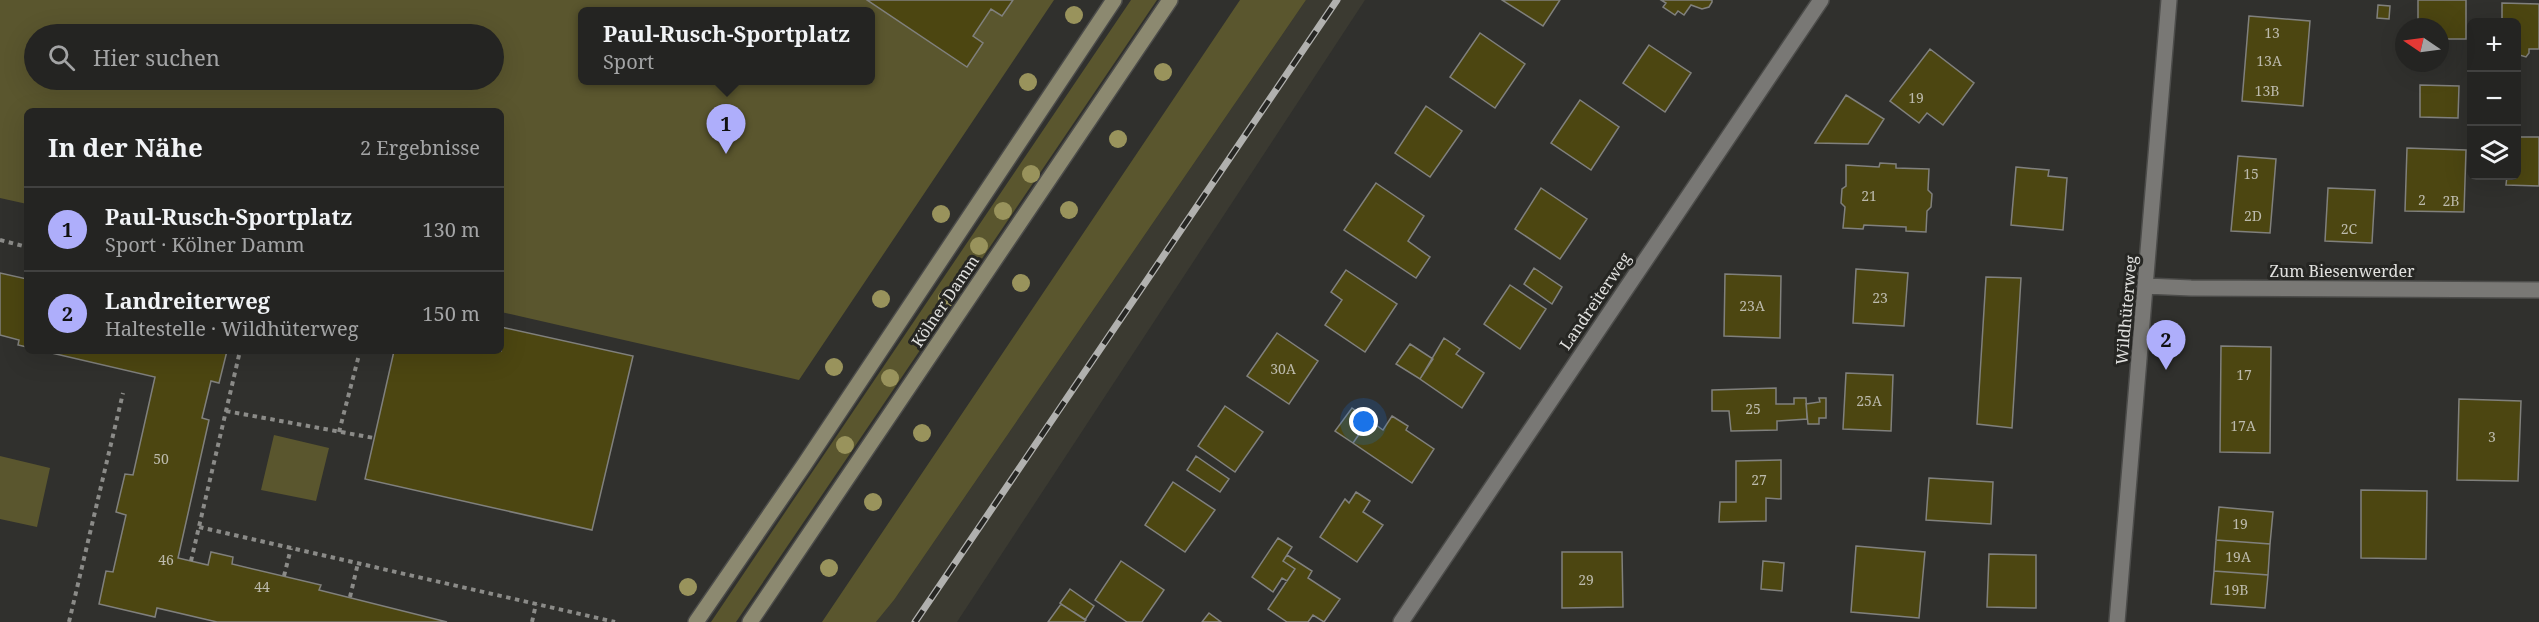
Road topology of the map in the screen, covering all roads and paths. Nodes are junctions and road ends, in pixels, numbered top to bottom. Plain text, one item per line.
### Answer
1 (1114, 0) edge
2 (1170, 0) edge
3 (1821, 0) edge
4 (2169, 0) edge
5 (0, 240) edge
6 (24, 246) edge
7 (2146, 286) junction
8 (2539, 290) edge
9 (239, 354) edge
10 (359, 354) edge
11 (123, 393) dead end
12 (226, 411) junction
13 (339, 432) junction
14 (374, 438) dead end
15 (199, 527) junction
16 (291, 548) junction
17 (191, 561) dead end
18 (358, 563) junction
19 (284, 576) dead end
20 (350, 597) dead end
21 (536, 604) junction
22 (69, 622) edge
23 (532, 622) edge
24 (615, 622) edge
25 (696, 622) edge
26 (750, 622) edge
27 (1401, 622) edge
28 (2117, 622) edge

1 - 25 street, Kölner Damm
2 - 26 street, Kölner Damm
3 - 27 street, Landreiterweg
4 - 7 street, Wildhüterweg
5 - 6 path
7 - 8 street, Zum Biesenwerder
7 - 28 street, Wildhüterweg
9 - 12 path
10 - 13 path
11 - 22 path
12 - 13 path
12 - 15 path
13 - 14 path
15 - 16 path
15 - 17 path
16 - 18 path
16 - 19 path
18 - 20 path
18 - 21 path
21 - 23 path
21 - 24 path

